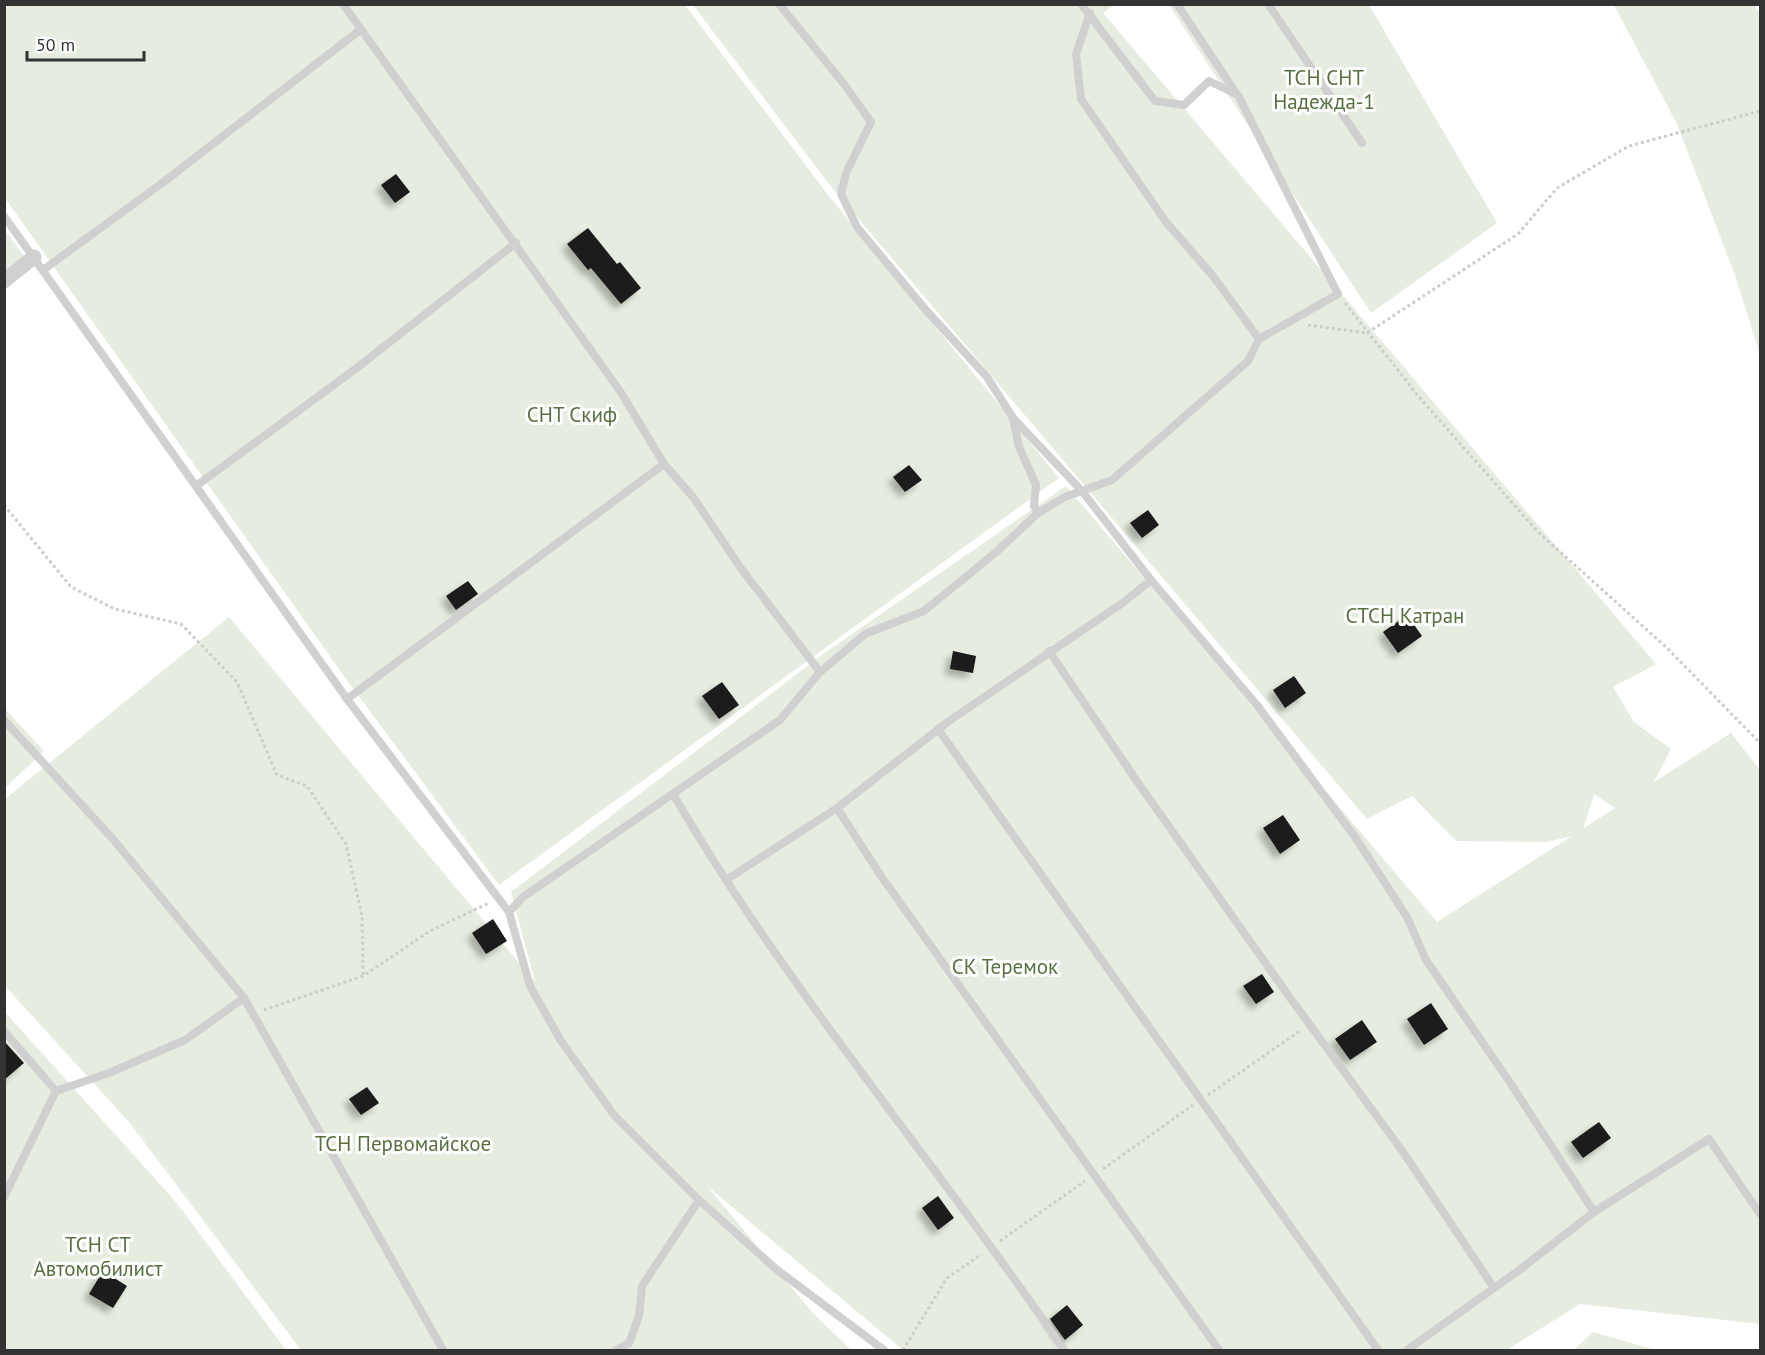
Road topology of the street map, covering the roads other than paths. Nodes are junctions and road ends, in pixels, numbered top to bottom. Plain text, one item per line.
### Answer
1 (342, 4) edge
2 (779, 4) edge
3 (1081, 4) edge
4 (1177, 4) edge
5 (1268, 4) edge
6 (1090, 14) junction
7 (360, 30) junction
8 (1238, 95) junction
9 (1362, 143) dead end
10 (4, 216) edge
11 (516, 243) junction
12 (38, 264) junction
13 (4, 281) edge
14 (1259, 339) junction
15 (1013, 417) junction
16 (664, 464) junction
17 (196, 486) junction
18 (1083, 491) junction
19 (1038, 513) junction
20 (1151, 580) junction
21 (1049, 651) junction
22 (820, 672) junction
23 (347, 699) junction
24 (4, 720) edge
25 (938, 729) junction
26 (673, 794) junction
27 (837, 808) junction
28 (726, 880) junction
29 (509, 912) junction
30 (244, 998) junction
31 (4, 1031) edge
32 (56, 1091) junction
33 (4, 1197) edge
34 (699, 1200) junction
35 (1594, 1212) junction
36 (1761, 1214) edge
37 (1494, 1288) junction
38 (443, 1350) edge
39 (616, 1350) edge
40 (884, 1350) edge
41 (1064, 1350) edge
42 (1220, 1350) edge
43 (1378, 1350) edge
44 (1407, 1350) edge

1 - 7 lane
2 - 15 lane
3 - 6 lane
4 - 8 lane
5 - 9 lane
6 - 8 lane
6 - 14 lane
7 - 11 lane
7 - 12 lane
8 - 14 lane
10 - 12 lane
11 - 16 lane
11 - 17 lane
12 - 13 street
12 - 17 lane
14 - 18 lane
15 - 18 lane
15 - 19 lane
16 - 22 lane
16 - 23 lane
17 - 23 lane
18 - 19 lane
18 - 20 lane
19 - 22 lane
20 - 21 lane
20 - 35 lane
21 - 25 lane
21 - 37 lane
22 - 26 lane
23 - 29 lane
24 - 30 lane
25 - 27 lane
25 - 43 lane
26 - 28 lane
26 - 29 lane
27 - 28 lane
27 - 42 lane
28 - 41 lane
29 - 34 lane
30 - 32 lane
30 - 38 lane
31 - 32 lane
32 - 33 lane
34 - 39 lane
34 - 40 lane
35 - 36 lane
35 - 37 lane
37 - 44 lane

